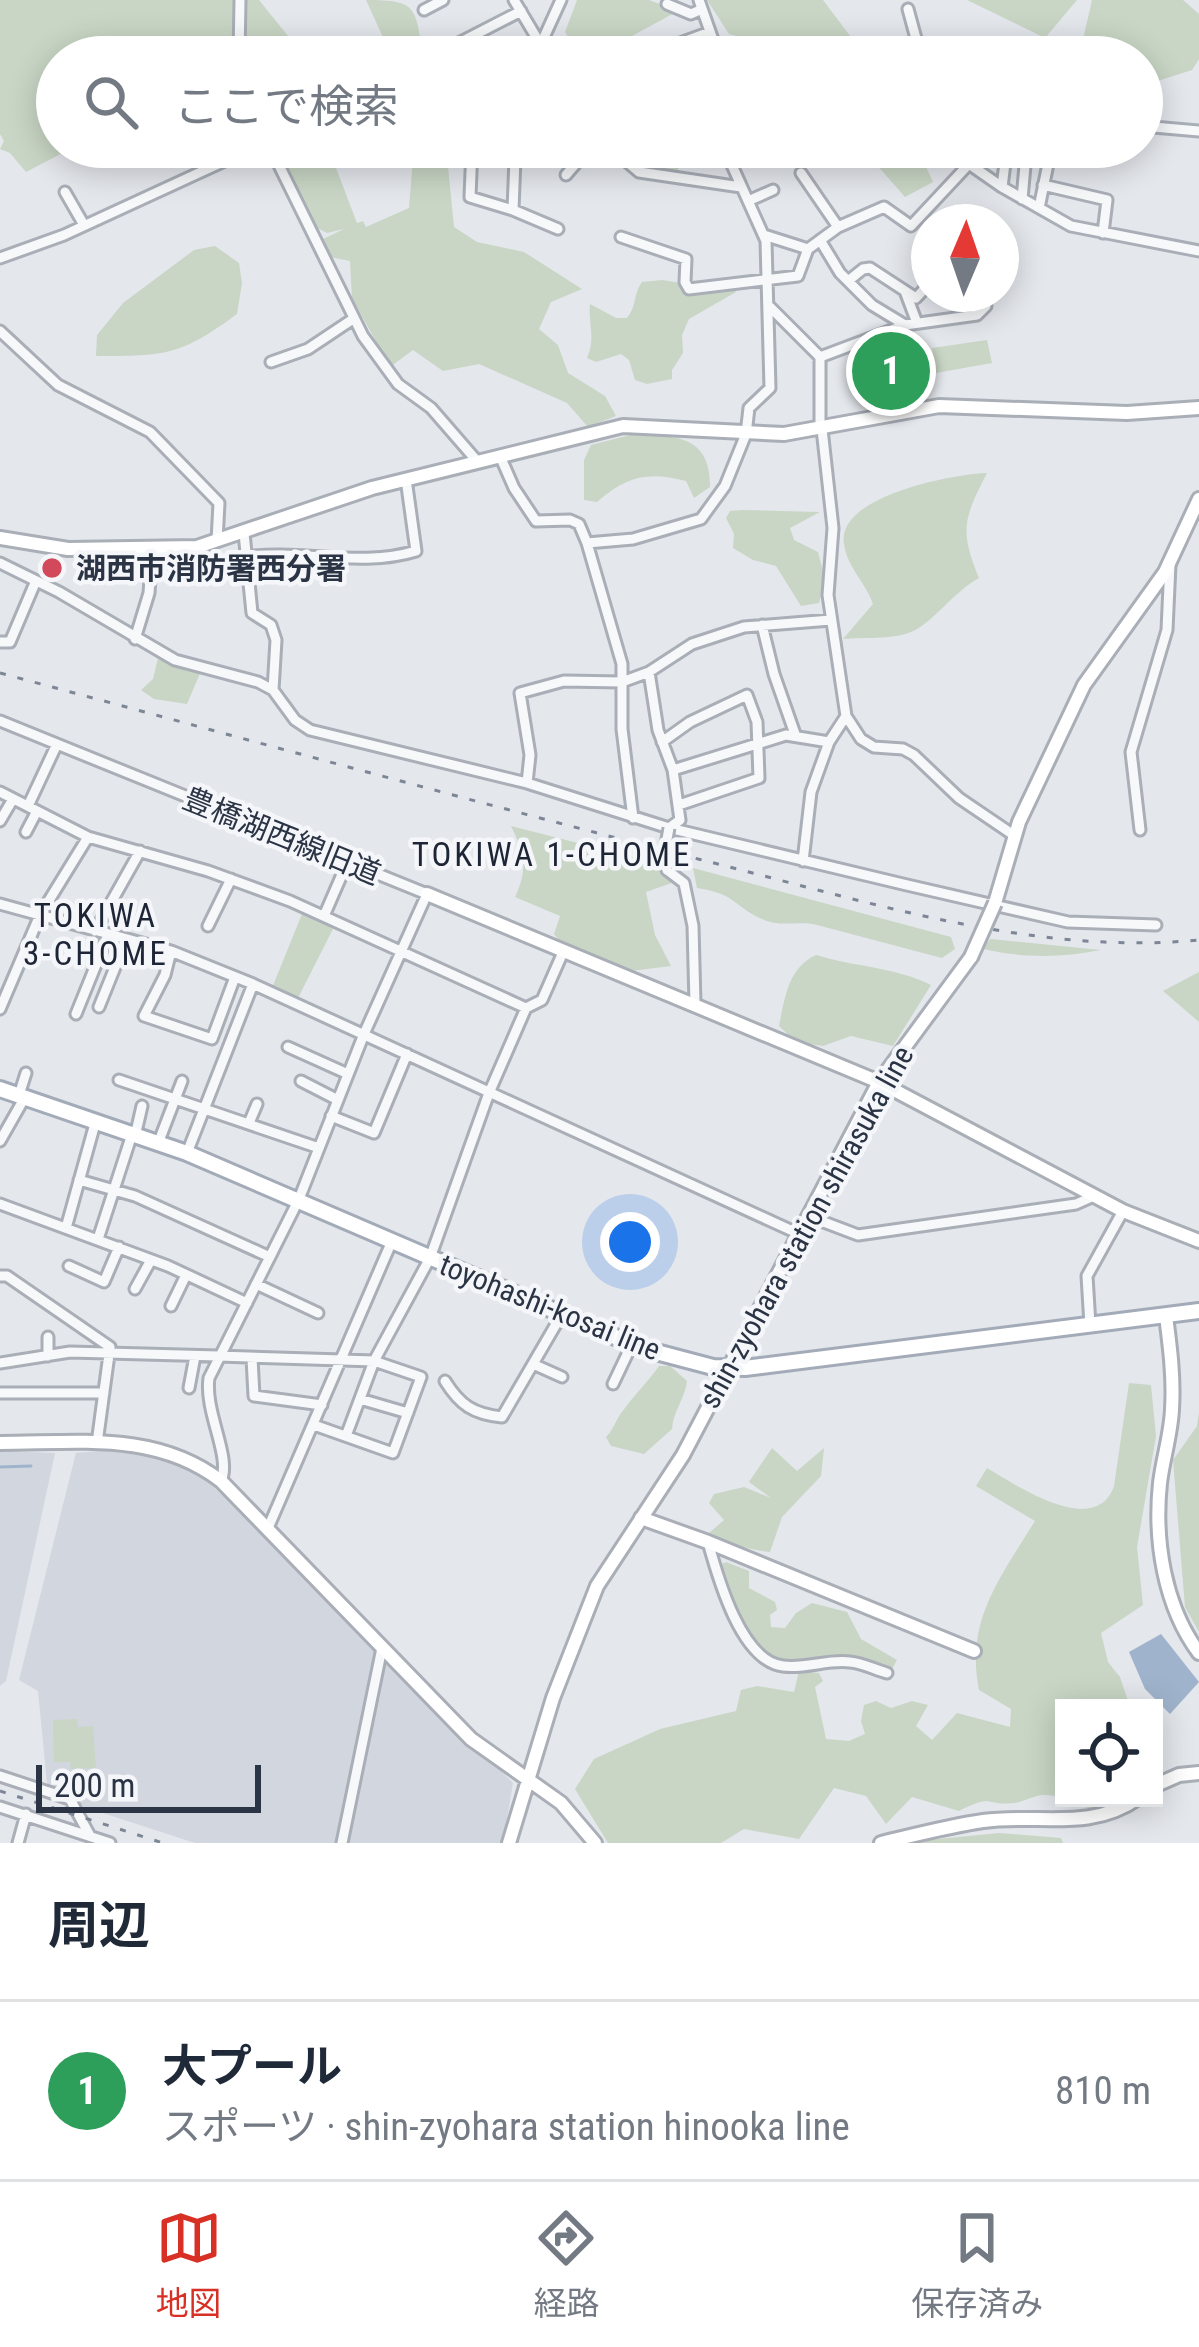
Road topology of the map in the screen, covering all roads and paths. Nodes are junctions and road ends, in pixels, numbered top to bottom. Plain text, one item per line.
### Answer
1 (240, 0) edge
2 (443, 0) edge
3 (561, 0) edge
4 (516, 3) edge
5 (668, 4) dead end
6 (700, 4) edge
7 (908, 9) dead end
8 (424, 10) dead end
9 (710, 32) junction
10 (239, 36) edge
11 (468, 36) edge
12 (534, 36) edge
13 (549, 36) edge
14 (699, 36) edge
15 (711, 36) edge
16 (915, 36) edge
17 (1163, 128) edge
18 (1199, 131) edge
19 (208, 168) edge
20 (280, 168) edge
21 (471, 168) edge
22 (512, 168) edge
23 (573, 168) edge
24 (634, 168) edge
25 (733, 168) edge
26 (965, 168) edge
27 (975, 168) edge
28 (1004, 168) edge
29 (1025, 168) edge
30 (1047, 168) edge
31 (801, 173) dead end
32 (566, 176) dead end
33 (1043, 185) junction
34 (741, 187) junction
35 (1002, 187) junction
36 (773, 190) dead end
37 (65, 192) dead end
38 (1022, 199) junction
39 (748, 201) junction
40 (1039, 208) junction
41 (512, 210) junction
42 (84, 225) junction
43 (838, 227) junction
44 (558, 230) dead end
45 (1102, 233) junction
46 (764, 235) junction
47 (621, 237) dead end
48 (820, 240) junction
49 (808, 249) junction
50 (1199, 251) edge
51 (0, 258) edge
52 (667, 278) dead end
53 (767, 280) junction
54 (848, 281) junction
55 (685, 282) junction
56 (911, 302) edge
57 (770, 307) junction
58 (912, 312) edge
59 (980, 312) edge
60 (353, 319) junction
61 (911, 324) junction
62 (0, 331) edge
63 (820, 356) junction
64 (272, 362) dead end
65 (1199, 408) edge
66 (821, 429) junction
67 (746, 434) junction
68 (500, 456) junction
69 (477, 461) junction
70 (406, 479) junction
71 (1199, 499) edge
72 (244, 533) junction
73 (0, 538) edge
74 (218, 541) junction
75 (587, 543) junction
76 (152, 550) junction
77 (245, 557) junction
78 (1170, 558) junction
79 (0, 563) edge
80 (35, 583) junction
81 (831, 620) junction
82 (763, 625) junction
83 (135, 639) junction
84 (0, 642) edge
85 (649, 672) junction
86 (622, 682) junction
87 (273, 690) junction
88 (846, 716) junction
89 (0, 721) edge
90 (795, 734) junction
91 (662, 742) junction
92 (829, 742) junction
93 (759, 743) junction
94 (57, 744) junction
95 (673, 770) junction
96 (527, 783) junction
97 (0, 792) edge
98 (13, 799) junction
99 (679, 805) junction
100 (32, 808) junction
101 (633, 818) junction
102 (0, 821) edge
103 (668, 828) junction
104 (1140, 830) dead end
105 (26, 832) dead end
106 (1015, 836) junction
107 (88, 837) junction
108 (140, 851) junction
109 (803, 861) junction
110 (347, 863) junction
111 (231, 879) junction
112 (427, 894) junction
113 (995, 903) junction
114 (0, 904) edge
115 (40, 915) junction
116 (324, 916) junction
117 (208, 926) dead end
118 (1156, 926) dead end
119 (95, 931) junction
120 (108, 935) junction
121 (126, 940) junction
122 (564, 950) junction
123 (171, 951) junction
124 (403, 951) junction
125 (235, 976) junction
126 (253, 984) junction
127 (1, 1003) edge
128 (695, 1004) junction
129 (99, 1007) dead end
130 (526, 1008) junction
131 (76, 1014) dead end
132 (364, 1034) junction
133 (288, 1047) dead end
134 (407, 1054) junction
135 (26, 1073) dead end
136 (348, 1074) junction
137 (119, 1080) dead end
138 (182, 1081) dead end
139 (301, 1081) dead end
140 (879, 1082) junction
141 (0, 1089) edge
142 (489, 1094) junction
143 (22, 1096) junction
144 (176, 1097) junction
145 (338, 1100) junction
146 (256, 1104) dead end
147 (142, 1106) dead end
148 (203, 1107) junction
149 (280, 1116) dead end
150 (331, 1116) junction
151 (96, 1120) junction
152 (249, 1123) junction
153 (134, 1131) junction
154 (274, 1132) junction
155 (0, 1141) edge
156 (159, 1142) junction
157 (319, 1148) junction
158 (187, 1153) junction
159 (79, 1180) junction
160 (114, 1190) junction
161 (1094, 1196) junction
162 (299, 1199) junction
163 (0, 1204) edge
164 (1124, 1210) junction
165 (808, 1215) junction
166 (66, 1228) junction
167 (797, 1233) junction
168 (98, 1239) junction
169 (392, 1240) junction
170 (1199, 1240) edge
171 (118, 1247) junction
172 (270, 1257) junction
173 (430, 1258) junction
174 (152, 1260) junction
175 (69, 1266) dead end
176 (186, 1275) junction
177 (0, 1276) edge
178 (256, 1284) junction
179 (135, 1289) dead end
180 (247, 1303) junction
181 (171, 1306) dead end
182 (1199, 1311) edge
183 (317, 1313) dead end
184 (562, 1314) junction
185 (1166, 1316) junction
186 (1090, 1325) junction
187 (48, 1337) dead end
188 (632, 1344) junction
189 (109, 1354) junction
190 (48, 1356) junction
191 (195, 1356) junction
192 (218, 1356) junction
193 (252, 1358) junction
194 (339, 1361) junction
195 (374, 1361) junction
196 (0, 1363) edge
197 (533, 1364) junction
198 (727, 1368) junction
199 (562, 1377) dead end
200 (445, 1381) dead end
201 (614, 1384) dead end
202 (189, 1388) dead end
203 (0, 1394) edge
204 (104, 1394) junction
205 (360, 1399) junction
206 (322, 1406) junction
207 (408, 1413) junction
208 (314, 1425) junction
209 (346, 1436) junction
210 (0, 1443) edge
211 (97, 1443) junction
212 (221, 1481) junction
213 (641, 1518) junction
214 (268, 1528) junction
215 (708, 1541) junction
216 (382, 1648) junction
217 (974, 1651) dead end
218 (1199, 1653) edge
219 (887, 1672) dead end
220 (1199, 1773) edge
221 (0, 1776) edge
222 (526, 1778) junction
223 (1163, 1782) edge
224 (0, 1807) edge
225 (1125, 1807) edge
226 (26, 1814) junction
227 (89, 1835) junction
228 (18, 1843) edge
229 (110, 1843) edge
230 (342, 1843) edge
231 (509, 1843) edge
232 (595, 1843) edge
233 (881, 1843) edge

1 - 10 street
2 - 8 street
3 - 13 street
4 - 11 street
4 - 12 street
5 - 6 street
6 - 9 street
7 - 16 street
9 - 14 street
9 - 15 street
17 - 18 street
19 - 42 street
20 - 60 street
21 - 41 street
22 - 41 street
23 - 32 street
24 - 34 street
25 - 34 street
26 - 43 street
27 - 35 street
28 - 35 street
29 - 38 street
30 - 33 street
31 - 43 street
33 - 40 street
33 - 45 street
34 - 39 street
35 - 38 street
36 - 39 street
37 - 42 street
38 - 40 street
39 - 46 street
40 - 45 street
41 - 44 street
42 - 51 street
43 - 48 street
45 - 50 street
46 - 49 street
46 - 53 street
47 - 55 street
48 - 49 street
48 - 54 street
49 - 53 street
52 - 55 street
53 - 55 street
53 - 57 street
54 - 56 street
54 - 61 street
57 - 63 street
57 - 67 street
58 - 61 street
59 - 61 street
60 - 64 street
60 - 69 street
61 - 63 street
62 - 74 street
63 - 66 street
65 - 66 main road
66 - 67 main road
66 - 81 street
67 - 68 main road
67 - 75 street
68 - 69 main road
68 - 75 street
69 - 70 main road
70 - 72 main road
70 - 77 street
71 - 78 main road, shin-zyohara station shirasuka line
72 - 74 main road
72 - 77 street
73 - 76 main road
74 - 76 main road
75 - 86 street
76 - 83 street
77 - 87 street
78 - 104 street
78 - 106 main road, shin-zyohara station shirasuka line
79 - 80 street
80 - 83 street
80 - 84 street
81 - 82 street
81 - 88 street
82 - 85 street
82 - 90 street
83 - 87 street
85 - 86 street
85 - 91 street
86 - 96 street
86 - 101 street
87 - 96 street
88 - 92 street
88 - 106 street
89 - 94 street, 豊橋湖西線旧道
90 - 92 street
90 - 93 street
91 - 93 street
91 - 95 street
92 - 109 street
93 - 95 street
93 - 99 street
94 - 100 street
94 - 110 street, 豊橋湖西線旧道
95 - 99 street
96 - 101 street
97 - 98 street
98 - 100 street
98 - 102 street
99 - 103 street
100 - 105 street
100 - 107 street
101 - 103 street
103 - 109 street
103 - 128 street, bridge
106 - 113 main road, shin-zyohara station shirasuka line
107 - 108 street
107 - 115 street
108 - 111 street
108 - 119 street
109 - 113 street
110 - 112 street, 豊橋湖西線旧道
110 - 116 street
111 - 116 street
111 - 117 street
112 - 122 main road, 豊橋湖西線旧道
112 - 124 street
113 - 118 street
113 - 140 main road, shin-zyohara station shirasuka line, bridge
114 - 115 street
115 - 119 street
115 - 127 street
116 - 124 street
119 - 120 street
120 - 121 street
120 - 131 street
121 - 123 street
121 - 129 street
122 - 128 main road, 豊橋湖西線旧道
122 - 130 street
123 - 125 street
123 - 125 street
124 - 130 street
124 - 132 street
125 - 126 street
126 - 132 street
126 - 148 street
128 - 140 main road, 豊橋湖西線旧道
130 - 142 street
132 - 134 street
132 - 136 street
133 - 136 street
134 - 142 street
134 - 150 street
135 - 143 street
136 - 145 street
137 - 144 street
138 - 144 street
139 - 145 street
140 - 161 main road, 豊橋湖西線旧道
140 - 165 main road, shin-zyohara station shirasuka line
141 - 143 main road, toyohashi-kosai line
142 - 167 street
142 - 173 street
143 - 151 main road, toyohashi-kosai line
143 - 155 street
144 - 148 street
144 - 156 street
145 - 150 street
146 - 152 street
147 - 153 street
148 - 152 street
148 - 158 street
149 - 154 street
150 - 157 street
151 - 153 main road, toyohashi-kosai line
151 - 159 street
152 - 154 street
153 - 156 main road, toyohashi-kosai line
153 - 160 street
154 - 157 street
156 - 158 main road, toyohashi-kosai line
157 - 162 street
158 - 162 main road, toyohashi-kosai line
159 - 160 street
159 - 166 street
160 - 168 street
160 - 172 street
161 - 164 main road, 豊橋湖西線旧道
161 - 165 street
162 - 169 main road, toyohashi-kosai line
162 - 172 street
163 - 166 street
164 - 170 main road, 豊橋湖西線旧道
164 - 186 street
165 - 167 main road, shin-zyohara station shirasuka line
166 - 168 street
167 - 198 main road, shin-zyohara station shirasuka line
168 - 171 street
169 - 173 main road, toyohashi-kosai line
169 - 194 street
171 - 174 street
171 - 175 street
172 - 178 street
173 - 184 main road, toyohashi-kosai line
173 - 195 street
174 - 176 street
174 - 179 street
176 - 180 street
176 - 181 street
177 - 189 street
178 - 180 street
178 - 183 street
180 - 192 street
182 - 185 main road, toyohashi-kosai line
184 - 188 main road, toyohashi-kosai line
184 - 197 street
185 - 186 main road, toyohashi-kosai line
185 - 218 main road
186 - 198 main road, toyohashi-kosai line
187 - 190 street
188 - 198 main road, toyohashi-kosai line
188 - 201 street
189 - 190 street
189 - 191 street
189 - 204 street
190 - 196 street
191 - 192 street
191 - 202 street
192 - 193 street
192 - 212 street
193 - 194 street
193 - 206 street
194 - 195 street
194 - 206 street
195 - 205 street
195 - 207 street
197 - 199 street
197 - 200 street
198 - 213 main road, shin-zyohara station shirasuka line
203 - 204 street
204 - 211 street
205 - 207 street
205 - 209 street
206 - 208 street
207 - 209 street
208 - 209 street
208 - 214 street
210 - 211 main road
211 - 212 main road
212 - 214 main road
213 - 215 main road
213 - 222 main road, shin-zyohara station shirasuka line
214 - 216 main road
215 - 217 main road
215 - 219 street
216 - 222 main road
216 - 230 street
220 - 223 main road
221 - 227 street
222 - 231 main road, shin-zyohara station shirasuka line
222 - 232 main road
224 - 226 street
225 - 233 main road
226 - 227 street
226 - 228 street
227 - 229 street

